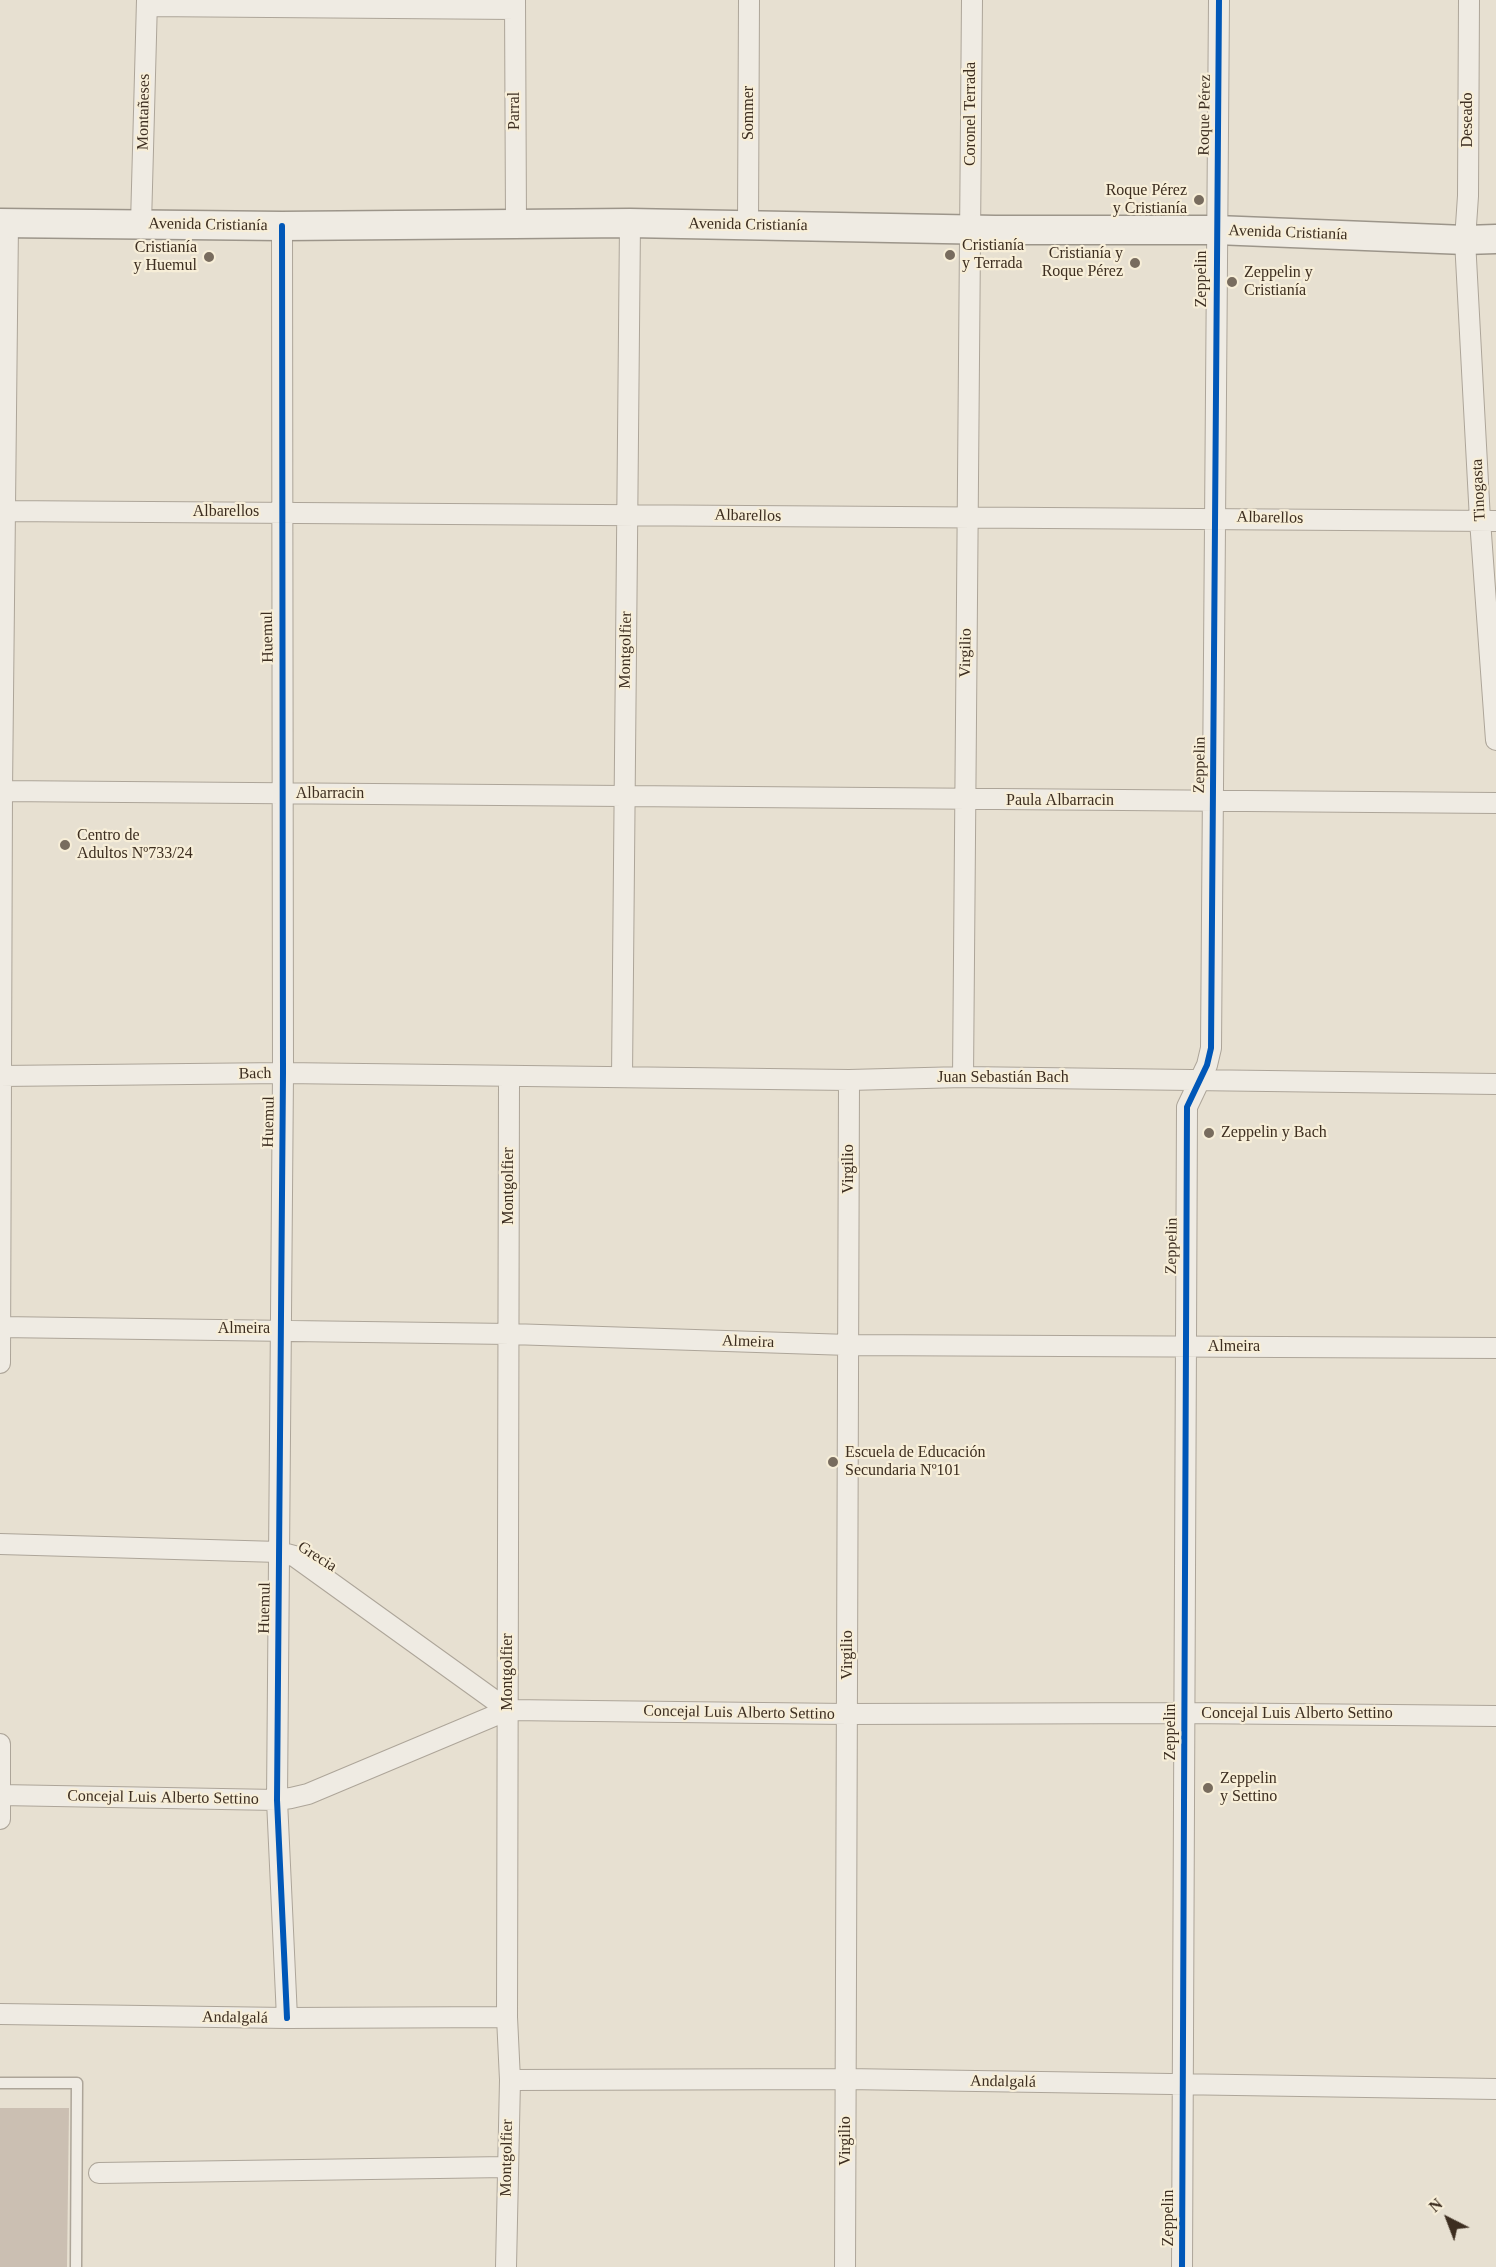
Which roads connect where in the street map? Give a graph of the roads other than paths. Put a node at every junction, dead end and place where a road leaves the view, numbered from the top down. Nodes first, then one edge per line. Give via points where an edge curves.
1 (749, 0) edge
2 (972, 0) edge
3 (1219, 0) edge
4 (1469, 0) edge
5 (147, 3) edge
6 (515, 4) edge
7 (4, 223) edge
8 (516, 223) junction
9 (630, 223) junction
10 (141, 224) junction
11 (748, 225) junction
12 (282, 226) junction
13 (970, 229) junction
14 (1216, 230) junction
15 (1496, 239) edge
16 (1465, 240) junction
17 (2, 511) edge
18 (280, 513) junction
19 (628, 515) junction
20 (967, 518) junction
21 (1217, 518) junction
22 (1488, 520) edge
23 (1496, 740) edge
24 (1, 791) edge
25 (284, 794) junction
26 (625, 796) junction
27 (964, 800) junction
28 (1214, 801) junction
29 (1496, 803) edge
30 (283, 1073) junction
31 (0, 1076) edge
32 (622, 1076) junction
33 (509, 1077) junction
34 (963, 1077) junction
35 (1200, 1079) junction
36 (849, 1080) junction
37 (1496, 1084) edge
38 (0, 1327) edge
39 (280, 1329) junction
40 (510, 1334) junction
41 (849, 1345) junction
42 (1185, 1347) junction
43 (1496, 1348) edge
44 (0, 1363) edge
45 (0, 1544) edge
46 (279, 1551) junction
47 (508, 1710) junction
48 (1185, 1713) junction
49 (847, 1714) junction
50 (1496, 1716) edge
51 (0, 1744) edge
52 (0, 1795) edge
53 (277, 1800) junction
54 (0, 1819) edge
55 (0, 2014) edge
56 (507, 2017) junction
57 (287, 2018) junction
58 (846, 2079) junction
59 (510, 2080) junction
60 (0, 2083) edge
61 (1183, 2085) junction
62 (1496, 2089) edge
63 (506, 2167) junction
64 (99, 2173) dead end
65 (76, 2267) edge
66 (506, 2267) edge
67 (845, 2267) edge
68 (1182, 2267) edge

1 - 11 street, Sommer
2 - 13 street, Coronel Terrada
3 - 14 street, Roque Pérez
4 - 16 street, Deseado
5 - 6 street
5 - 10 street, Montañeses
6 - 8 street, Parral
7 - 10 main road, Avenida Cristianía
7 - 17 street
8 - 9 main road, Avenida Cristianía
8 - 12 main road, Avenida Cristianía
9 - 11 main road, Avenida Cristianía
9 - 19 street, Montgolfier
10 - 12 main road, Avenida Cristianía
11 - 13 main road, Avenida Cristianía
12 - 18 street, Huemul
13 - 14 main road, Avenida Cristianía
13 - 20 street, Virgilio
14 - 16 main road, Avenida Cristianía
14 - 21 street, Zeppelin
15 - 16 main road, Avenida Cristianía
16 - 22 street, Tinogasta
17 - 18 street, Albarellos
17 - 24 street
18 - 19 street, Albarellos
18 - 25 street, Huemul
19 - 20 street, Albarellos
19 - 26 street, Montgolfier
20 - 21 street, Albarellos
20 - 27 street, Virgilio
21 - 22 street, Albarellos
21 - 28 street, Zeppelin
22 - 23 street, Tinogasta
24 - 25 street, Albarracin
24 - 31 street
25 - 26 street, Albarracin
25 - 30 street, Huemul
26 - 27 street, Paula Albarracin
26 - 32 street, Montgolfier
27 - 28 street, Paula Albarracin
27 - 34 street, Virgilio
28 - 29 street, Paula Albarracin
28 - 35 street, Zeppelin via 1211,1048
30 - 31 street, Bach
30 - 33 street, Bach
30 - 39 street, Huemul
31 - 38 street
32 - 33 street, Juan Sebastián Bach
32 - 36 street, Juan Sebastián Bach
33 - 40 street, Montgolfier
34 - 35 street, Juan Sebastián Bach
34 - 36 street, Juan Sebastián Bach
35 - 37 street, Juan Sebastián Bach
35 - 42 street, Zeppelin via 1187,1107
36 - 41 street, Virgilio
38 - 39 street, Almeira
38 - 44 street
39 - 40 street, Almeira
39 - 46 street, Huemul
40 - 41 street, Almeira
40 - 47 street, Montgolfier
41 - 42 street, Almeira
41 - 49 street, Virgilio
42 - 43 street, Almeira
42 - 48 street, Zeppelin
45 - 46 street, Grecia
46 - 47 street, Grecia via 305,1562
46 - 53 street, Huemul
47 - 49 street, Concejal Luis Alberto Settino
47 - 53 street, Concejal Luis Alberto Settino via 308,1794
47 - 56 street, Montgolfier
48 - 49 street, Concejal Luis Alberto Settino
48 - 50 street, Concejal Luis Alberto Settino
48 - 61 street, Zeppelin
49 - 58 street, Virgilio
51 - 52 street
52 - 53 street, Concejal Luis Alberto Settino
52 - 54 street
53 - 57 street, Huemul
55 - 57 street, Andalgalá
56 - 57 street, Andalgalá
56 - 59 street, Montgolfier
58 - 59 street, Andalgalá
58 - 61 street, Andalgalá
58 - 67 street, Virgilio
59 - 63 street, Montgolfier
60 - 65 lane via 77,2083
61 - 62 street, Andalgalá
61 - 68 street, Zeppelin
63 - 64 street
63 - 66 street, Montgolfier

